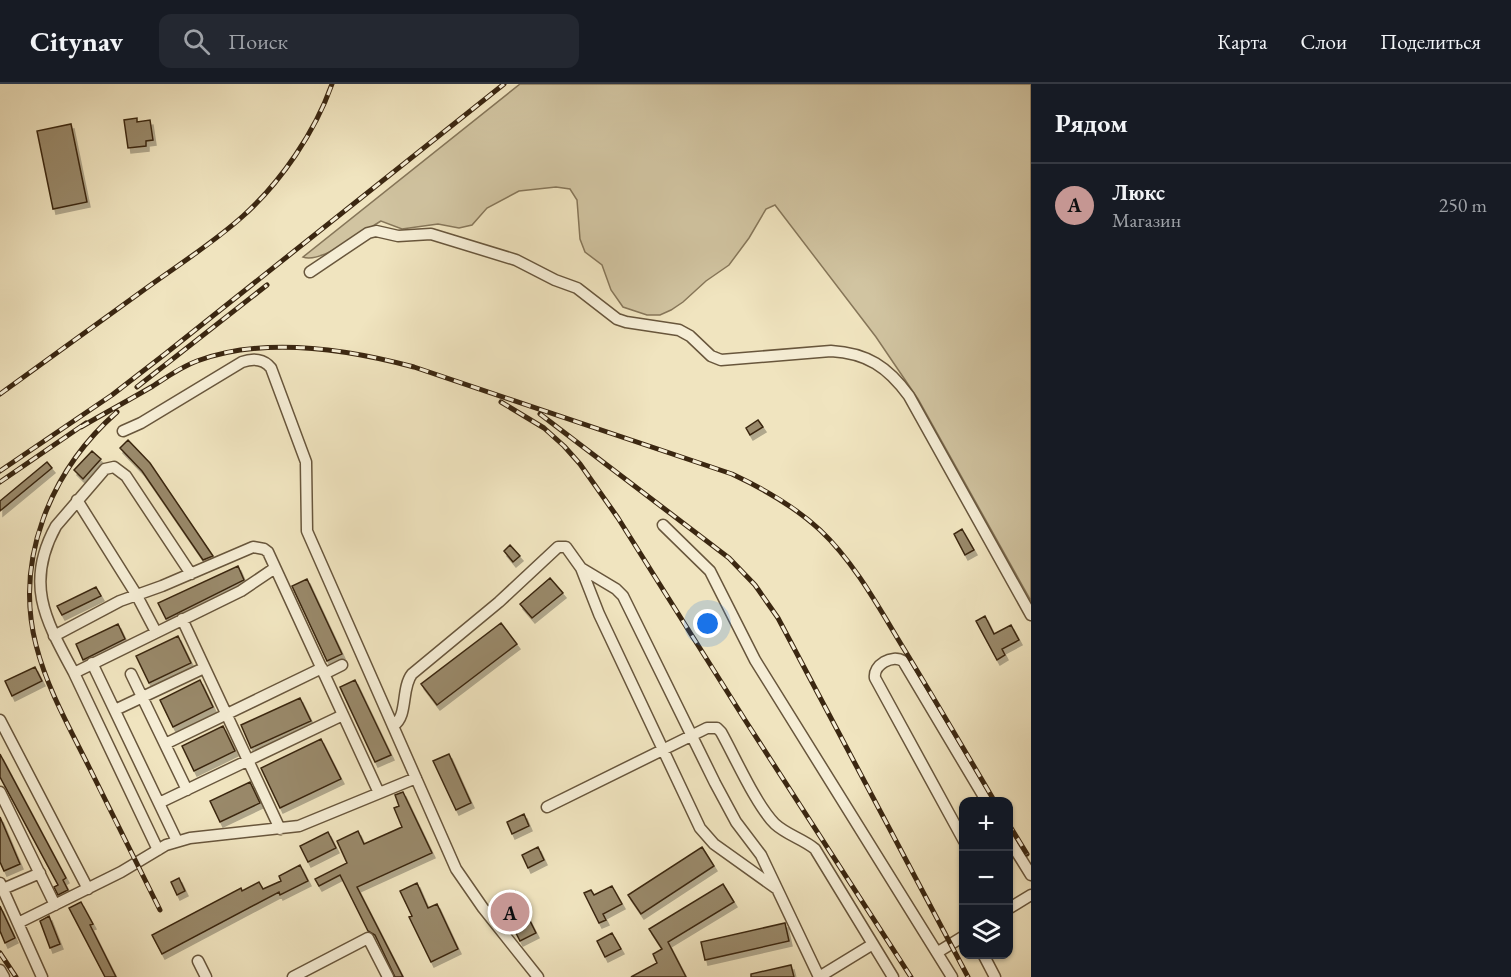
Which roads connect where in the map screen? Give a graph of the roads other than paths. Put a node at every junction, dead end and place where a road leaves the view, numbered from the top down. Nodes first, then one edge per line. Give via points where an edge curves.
1 (310, 272) dead end
2 (123, 430) dead end
3 (77, 500) junction
4 (663, 525) dead end
5 (275, 568) junction
6 (581, 568) junction
7 (191, 574) junction
8 (136, 594) junction
9 (1031, 615) edge
10 (182, 619) junction
11 (156, 632) junction
12 (54, 636) junction
13 (93, 663) junction
14 (342, 665) dead end
15 (204, 668) junction
16 (323, 671) junction
17 (74, 673) junction
18 (131, 674) dead end
19 (142, 697) junction
20 (115, 710) junction
21 (226, 714) junction
22 (344, 716) junction
23 (0, 720) edge
24 (394, 725) junction
25 (691, 735) junction
26 (165, 744) junction
27 (662, 750) junction
28 (248, 760) junction
29 (416, 778) junction
30 (187, 790) junction
31 (0, 792) edge
32 (379, 793) junction
33 (985, 797) edge
34 (159, 803) junction
35 (547, 807) dead end
36 (280, 829) junction
37 (959, 834) edge
38 (177, 841) junction
39 (1013, 846) edge
40 (158, 850) junction
41 (40, 873) junction
42 (1031, 875) edge
43 (2, 886) edge
44 (88, 889) junction
45 (777, 889) junction
46 (1031, 895) edge
47 (55, 905) junction
48 (1013, 906) edge
49 (18, 923) junction
50 (959, 939) edge
51 (873, 944) junction
52 (938, 952) junction
53 (986, 959) edge
54 (198, 961) dead end
55 (0, 970) edge
56 (205, 976) edge
57 (4, 977) edge
58 (42, 977) edge
59 (293, 977) edge
60 (388, 977) edge
61 (538, 977) edge
62 (819, 977) edge
63 (893, 977) edge
64 (952, 977) edge
65 (995, 977) edge

1 - 9 street via 368,233 431,234 526,264 577,288 617,319 679,330 721,360 831,351 872,361 896,378 909,396
2 - 24 street via 242,362 253,359 268,364 306,462 307,531
3 - 7 street via 105,469 120,470
3 - 8 street
3 - 12 street via 56,526 43,560 41,598
4 - 52 street via 717,582 754,660
5 - 7 street via 264,549 254,547
5 - 10 street via 241,591
5 - 16 street
6 - 24 street via 566,547 558,548 412,674 399,721
6 - 25 street via 623,596
6 - 27 street
7 - 8 street
8 - 11 street
8 - 12 street
10 - 11 street
10 - 15 street
11 - 13 street
12 - 17 street
13 - 17 street
13 - 20 street
14 - 16 street
15 - 19 street
15 - 21 street
16 - 21 street
16 - 22 street
17 - 40 street
18 - 19 street
19 - 20 street
19 - 26 street
20 - 34 street
21 - 26 street
21 - 28 street
22 - 28 street
22 - 32 street
23 - 44 street
24 - 29 street
25 - 27 street
25 - 45 street via 736,822 761,855
25 - 51 street via 712,727 721,732 765,811 786,833 814,849
26 - 30 street
27 - 35 street
27 - 45 street via 707,837
28 - 30 street
28 - 36 street
29 - 32 street
29 - 61 street via 456,869
30 - 34 street
31 - 41 street
32 - 36 street via 299,826
33 - 37 street via 903,661 892,659 878,667 875,678
34 - 38 street
36 - 38 street
38 - 40 street
39 - 42 street
40 - 44 street
41 - 43 street
41 - 47 street
43 - 49 street
44 - 47 street
45 - 62 street
46 - 48 street
47 - 49 street
49 - 58 street
50 - 52 street
51 - 62 street
51 - 63 street
52 - 64 street
53 - 65 street
54 - 56 street
55 - 57 street
59 - 60 street via 368,938

